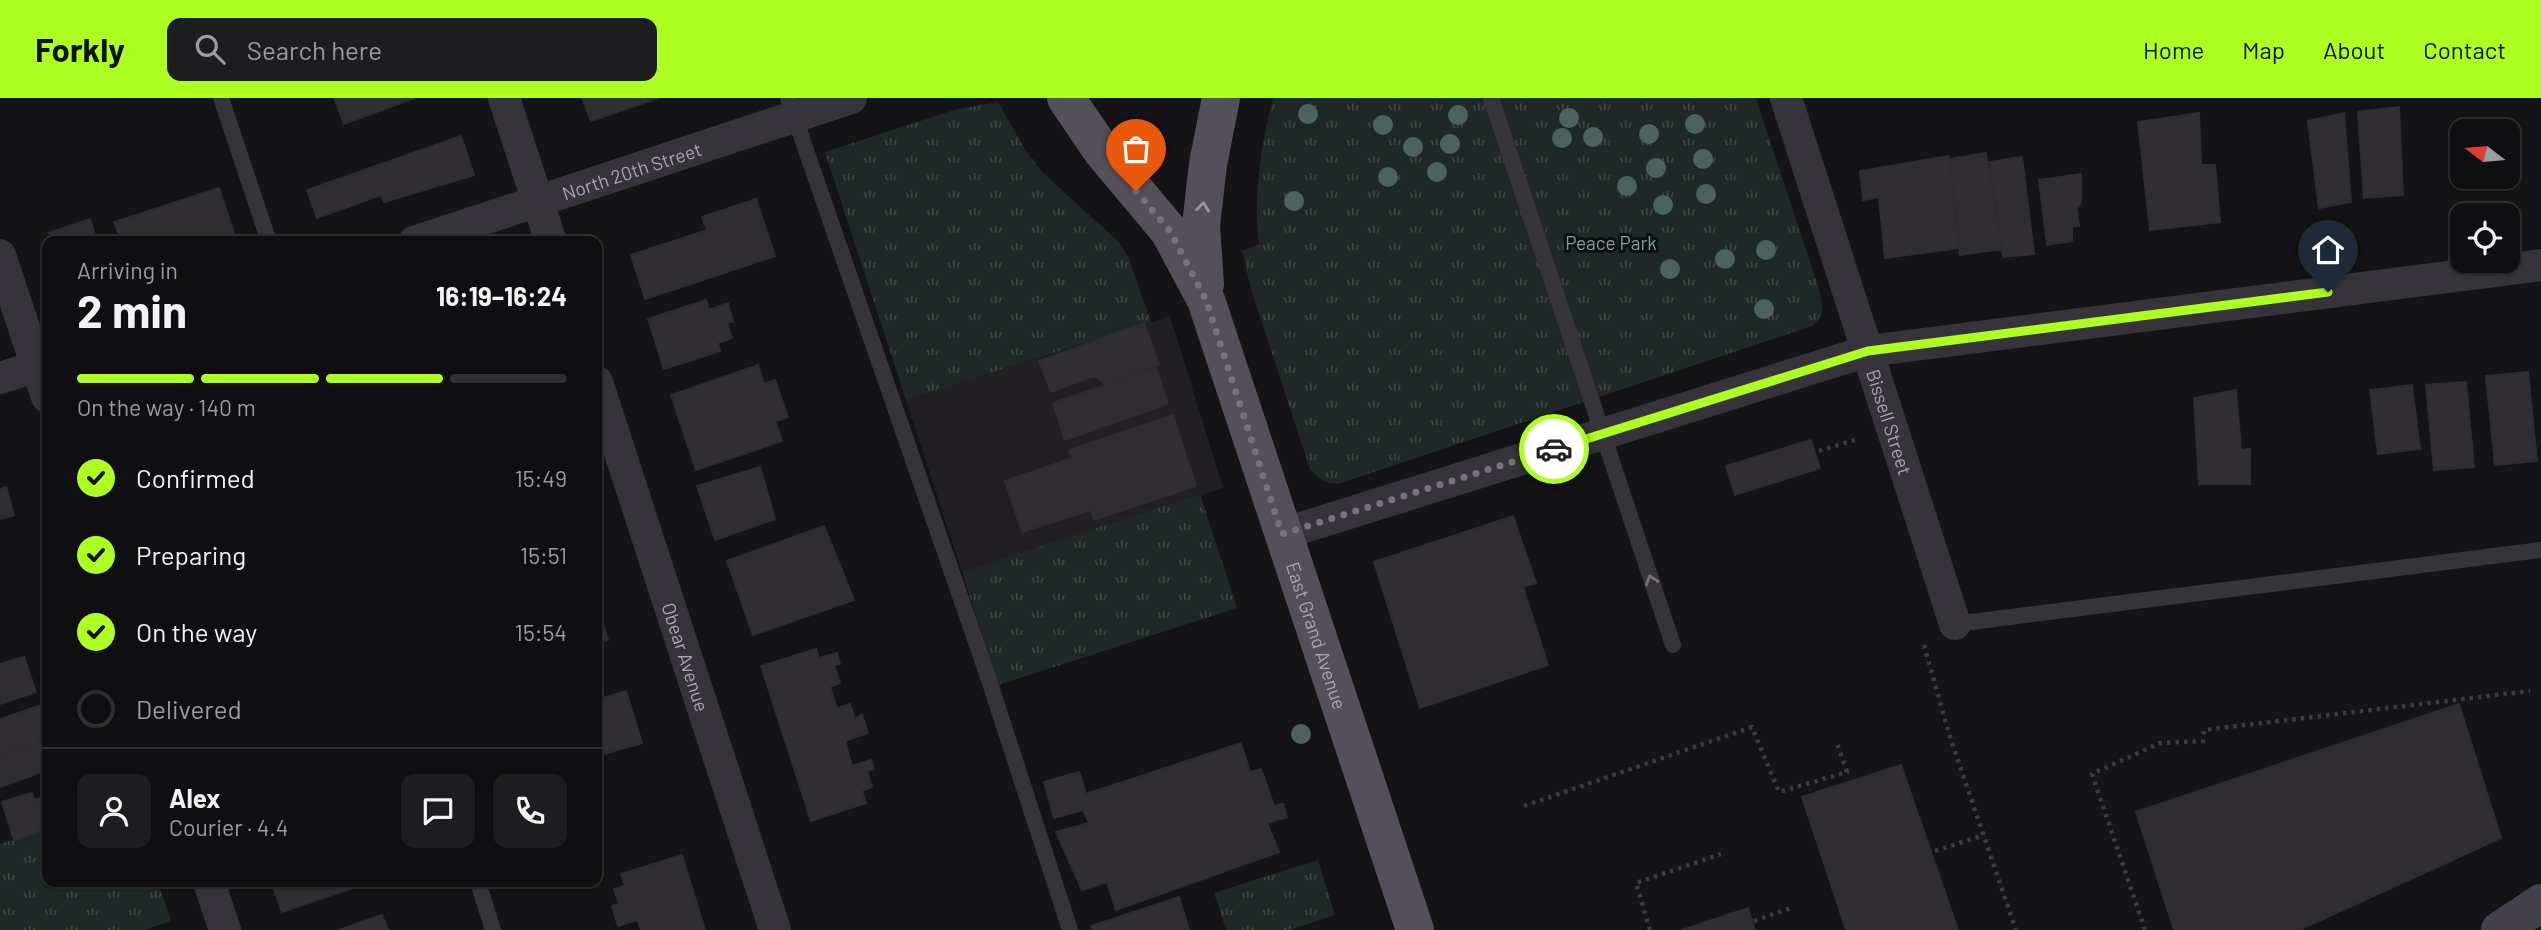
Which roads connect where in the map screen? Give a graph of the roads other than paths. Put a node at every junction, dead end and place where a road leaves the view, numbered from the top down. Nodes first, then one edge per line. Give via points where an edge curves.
1 (221, 98) edge
2 (504, 98) edge
3 (850, 98) edge
4 (1066, 98) edge
5 (1222, 98) edge
6 (1491, 98) edge
7 (1786, 98) edge
8 (792, 108) edge
9 (538, 200) junction
10 (266, 236) edge
11 (432, 236) edge
12 (549, 236) edge
13 (0, 256) edge
14 (2541, 265) edge
15 (1206, 300) junction
16 (1868, 351) junction
17 (42, 365) edge
18 (0, 379) edge
19 (602, 397) edge
20 (1604, 433) junction
21 (1282, 534) junction
22 (2541, 551) edge
23 (1955, 624) joint
24 (1673, 645) dead end
25 (211, 887) edge
26 (480, 887) edge
27 (2541, 903) edge
28 (225, 930) edge
29 (493, 930) edge
30 (775, 930) edge
31 (1070, 930) edge
32 (1415, 930) edge
33 (2500, 930) edge

1 - 10 lane
2 - 9 street
3 - 8 street, North 20th Street
4 - 15 main road, East Grand Avenue via 1102,151 1170,231
15 -> 5 main road, East Grand Avenue via 1201,226
6 - 20 lane
7 - 16 street, Bissell Street
8 - 9 street, North 20th Street
8 - 31 lane via 984,664
9 - 11 street, North 20th Street
9 - 12 street
13 - 17 street
14 - 16 street
15 - 21 main road, East Grand Avenue
16 - 20 street
16 - 23 street, Bissell Street
17 - 18 street
19 - 30 street, Obear Avenue
20 - 21 street
24 -> 20 lane
21 - 32 main road, East Grand Avenue
22 - 23 lane
25 - 28 street
26 - 29 lane
27 - 33 main road

